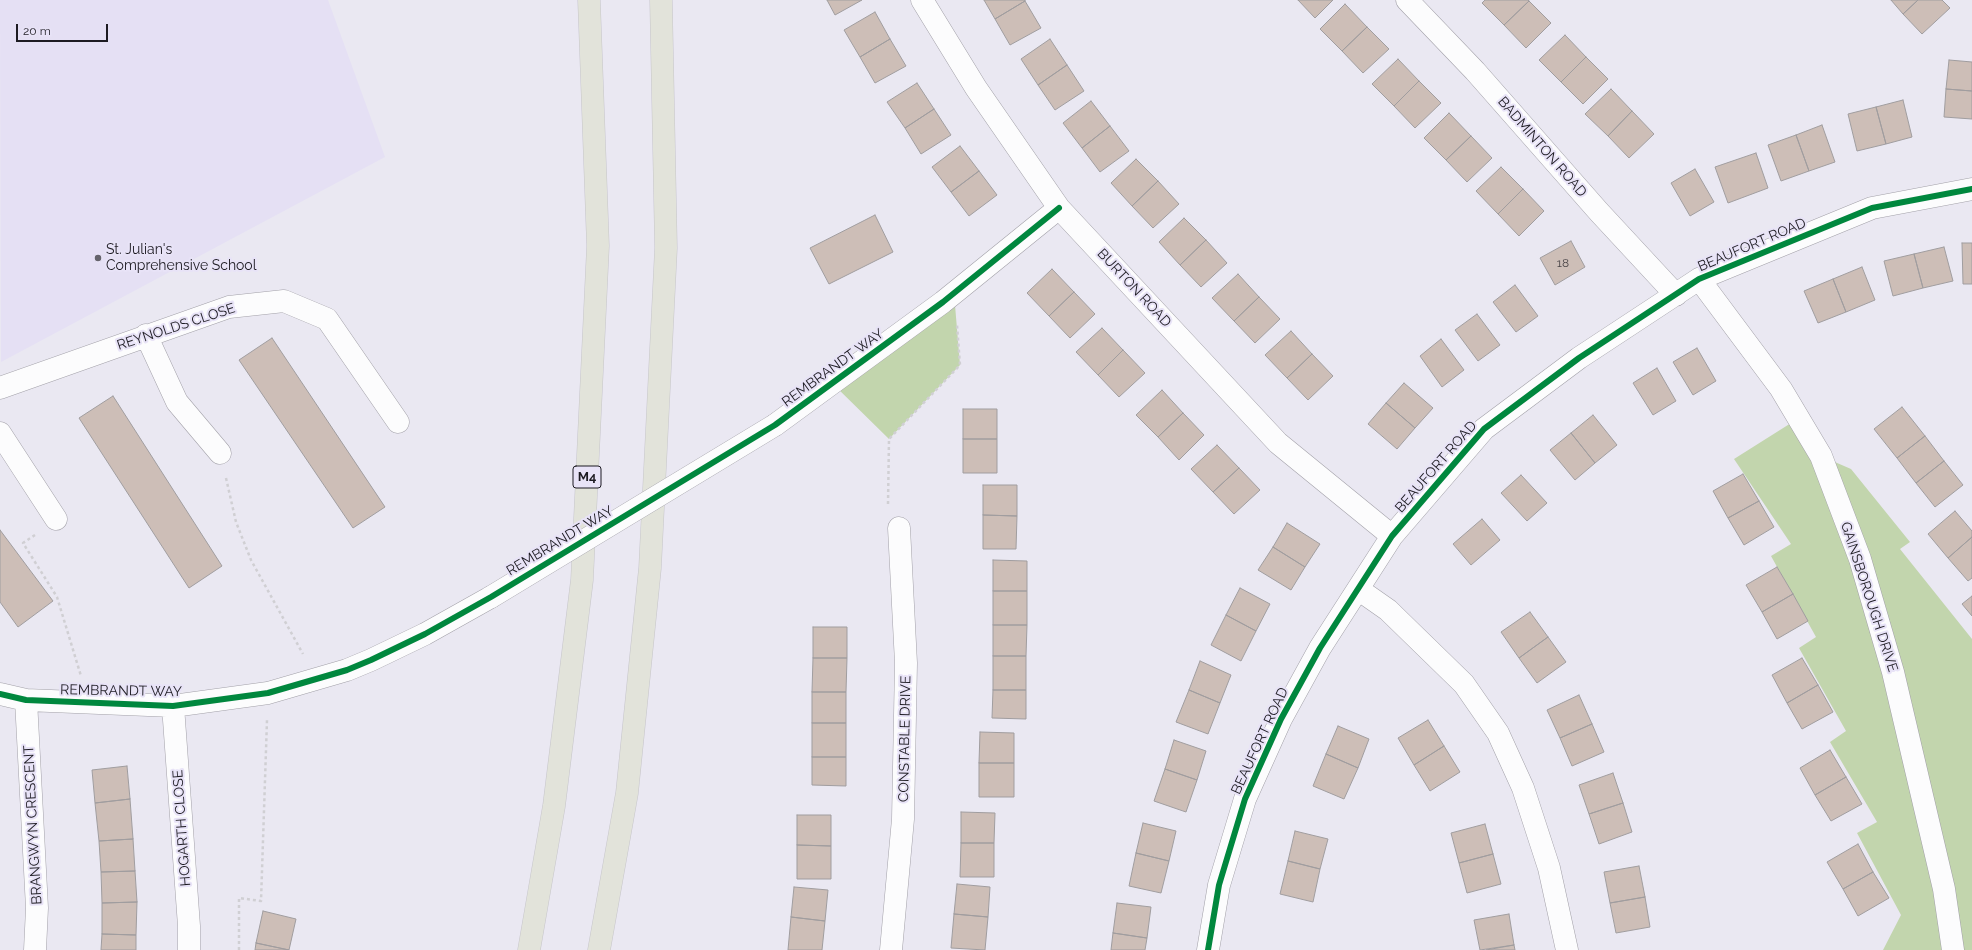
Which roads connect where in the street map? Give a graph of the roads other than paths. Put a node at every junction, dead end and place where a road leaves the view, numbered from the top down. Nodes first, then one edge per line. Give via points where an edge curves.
1 (589, 0) edge
2 (661, 0) edge
3 (922, 0) edge
4 (1407, 0) edge
5 (1972, 189) edge
6 (1059, 208) junction
7 (1699, 279) junction
8 (1676, 295) junction
9 (146, 335) junction
10 (0, 388) edge
11 (398, 422) dead end
12 (0, 433) edge
13 (220, 454) road end
14 (56, 519) road end
15 (900, 528) road end
16 (1392, 536) junction
17 (1358, 589) junction
18 (0, 694) edge
19 (26, 700) junction
20 (173, 706) junction
21 (35, 950) edge
22 (188, 950) edge
23 (529, 950) edge
24 (599, 950) edge
25 (891, 950) edge
26 (1208, 950) edge
27 (1567, 950) edge
28 (1953, 950) edge

1 - 23 highway, M4 via 598,246 582,580 554,806
2 - 24 highway via 666,248 650,568 627,793
3 - 6 street, BURTON ROAD via 976,88
4 - 8 street, BADMINTON ROAD via 1476,71
5 - 7 street, BEAUFORT ROAD via 1872,208
6 - 16 street, BURTON ROAD via 1278,443
6 - 20 street, REMBRANDT WAY, bridge via 954,293 775,425 491,597 371,660 316,679 268,693
7 - 8 street, BEAUFORT ROAD
7 - 28 street, GAINSBOROUGH DRIVE via 1781,389 1821,456 1860,559 1893,672 1944,889
8 - 16 street, BEAUFORT ROAD via 1579,358 1484,429
9 - 10 street, REYNOLDS CLOSE
9 - 11 street, REYNOLDS CLOSE via 229,307 284,301 327,319
9 - 13 street via 177,402
12 - 14 street
15 - 25 street, CONSTABLE DRIVE via 906,671 903,819
16 - 17 street, BEAUFORT ROAD
17 - 26 street, BEAUFORT ROAD via 1320,648 1281,719 1245,799 1219,886
17 - 27 street via 1388,610 1464,684 1498,733 1523,788 1549,868
18 - 19 street, REMBRANDT WAY
19 - 20 street, REMBRANDT WAY
19 - 21 street, BRANGWYN CRESCENT via 37,908
20 - 22 street, HOGARTH CLOSE via 189,926

